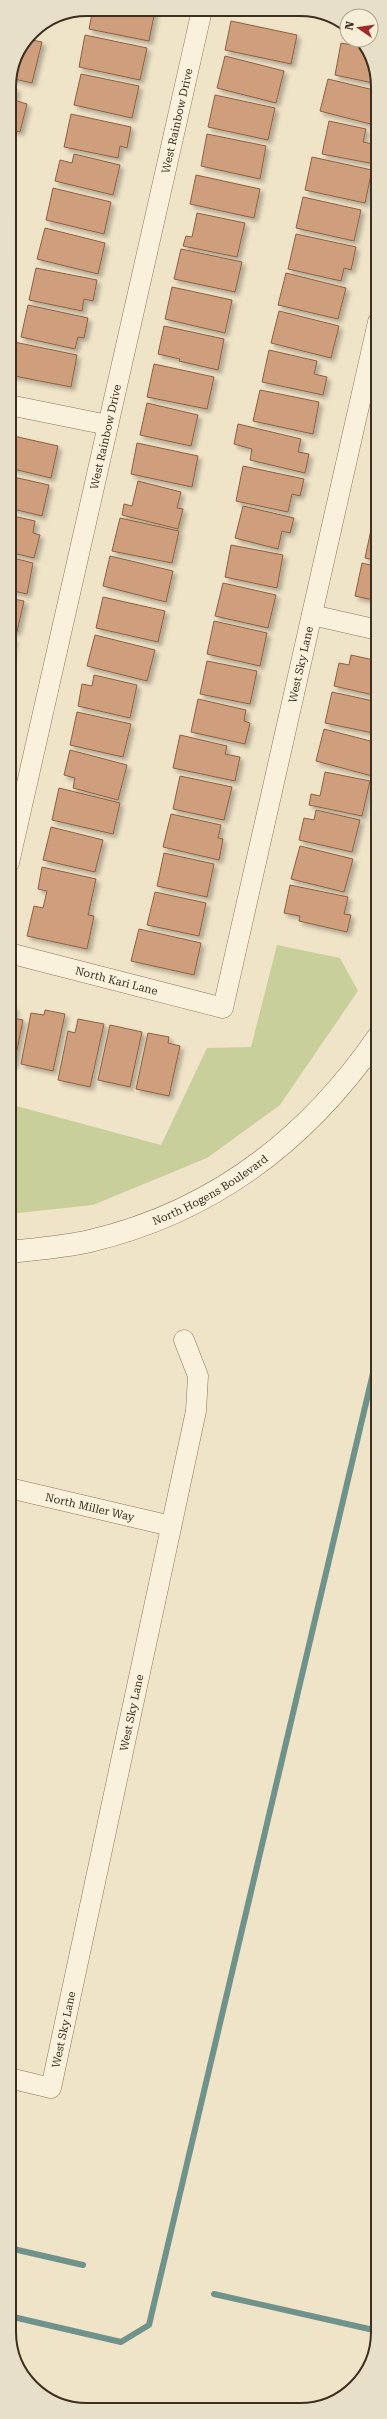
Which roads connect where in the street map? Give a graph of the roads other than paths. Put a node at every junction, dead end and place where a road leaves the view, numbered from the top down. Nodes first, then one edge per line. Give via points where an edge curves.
1 (201, 16) edge
2 (371, 353) edge
3 (16, 406) edge
4 (108, 425) junction
5 (312, 615) junction
6 (371, 628) edge
7 (16, 832) edge
8 (16, 955) edge
9 (224, 1008) joint
10 (371, 1056) edge
11 (16, 1251) edge
12 (184, 1340) dead end
13 (16, 1490) edge
14 (171, 1526) junction
15 (16, 2080) edge

1 - 4 street, West Rainbow Drive
2 - 5 street, West Sky Lane
3 - 4 street
4 - 7 street, West Rainbow Drive
5 - 6 street
5 - 9 street, West Sky Lane
8 - 9 street, North Kari Lane
10 - 11 street, North Hogens Boulevard via 288,1140 228,1186 182,1211 131,1230 89,1241
12 - 14 street, West Sky Lane via 198,1376 196,1411
13 - 14 street, North Miller Way
14 - 15 street, West Sky Lane via 51,2088

